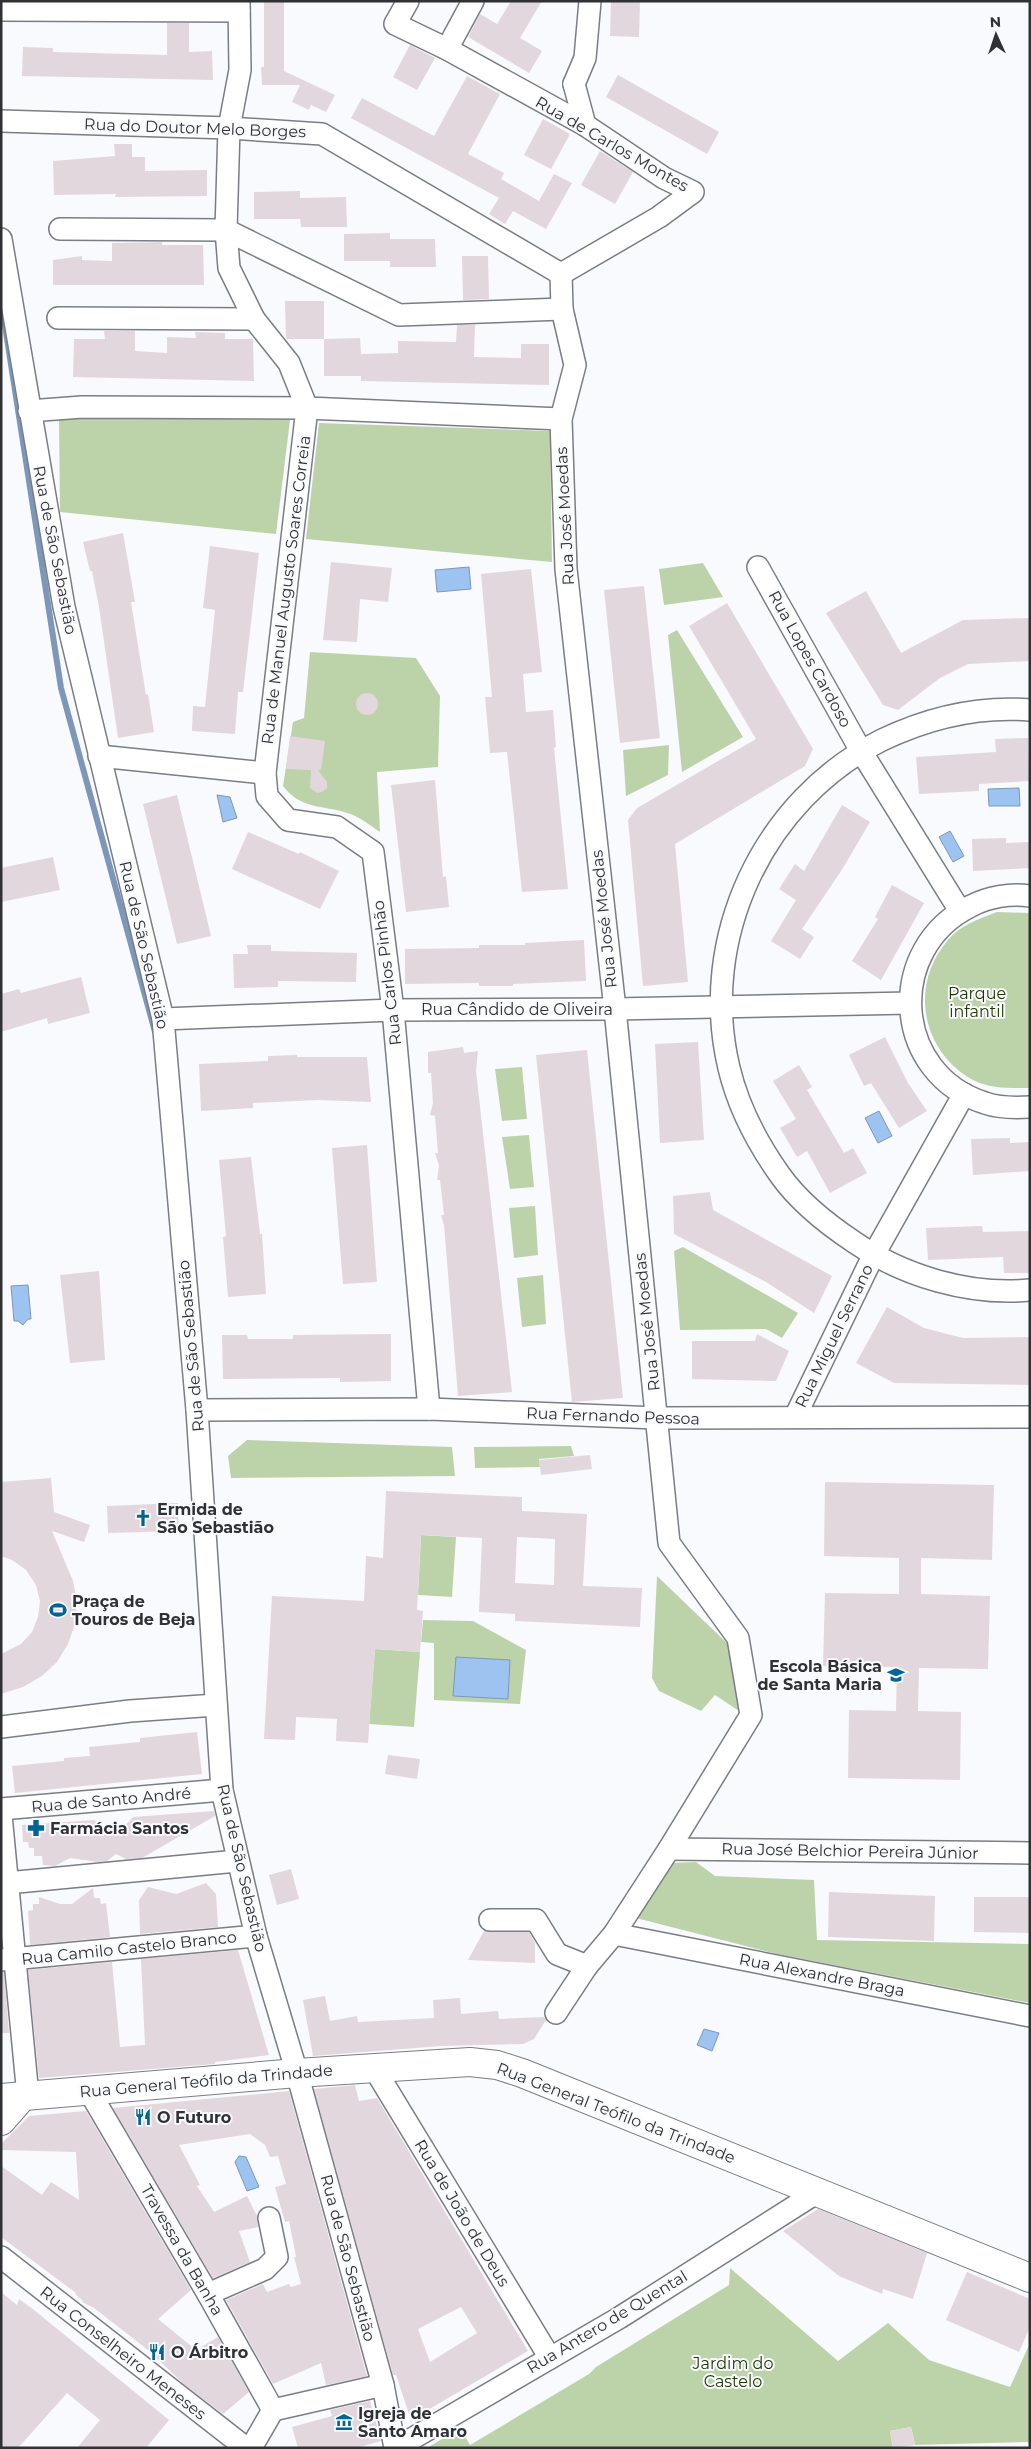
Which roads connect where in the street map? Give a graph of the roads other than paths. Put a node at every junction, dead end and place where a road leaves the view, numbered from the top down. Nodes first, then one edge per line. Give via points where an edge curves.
1 (408, 1) edge
2 (473, 1) edge
3 (590, 1) edge
4 (121, 6) edge
5 (239, 6) edge
6 (2, 10) edge
7 (446, 49) junction
8 (574, 84) junction
9 (538, 101) junction
10 (1, 122) edge
11 (585, 125) junction
12 (229, 128) junction
13 (60, 229) dead end
14 (226, 230) junction
15 (1, 239) edge
16 (561, 274) junction
17 (562, 309) junction
18 (58, 318) dead end
19 (254, 319) junction
20 (307, 408) junction
21 (29, 411) junction
22 (561, 418) junction
23 (758, 566) dead end
24 (1030, 710) edge
25 (862, 751) junction
26 (99, 756) junction
27 (265, 773) junction
28 (1030, 896) edge
29 (960, 911) junction
30 (910, 1003) junction
31 (721, 1006) junction
32 (614, 1009) junction
33 (393, 1010) junction
34 (163, 1019) junction
35 (964, 1094) junction
36 (1030, 1107) edge
37 (873, 1256) junction
38 (1030, 1290) edge
39 (429, 1409) junction
40 (197, 1410) junction
41 (795, 1417) junction
42 (1030, 1417) edge
43 (657, 1418) junction
44 (216, 1705) junction
45 (1, 1727) edge
46 (222, 1790) junction
47 (1, 1809) edge
48 (1, 1815) edge
49 (669, 1849) junction
50 (1030, 1853) edge
51 (237, 1861) junction
52 (7, 1883) junction
53 (490, 1920) dead end
54 (614, 1934) junction
55 (256, 1936) junction
56 (9, 1960) edge
57 (587, 1966) junction
58 (556, 2012) dead end
59 (1030, 2016) edge
60 (374, 2068) junction
61 (297, 2073) junction
62 (89, 2091) junction
63 (17, 2097) edge
64 (1, 2121) edge
65 (816, 2193) junction
66 (269, 2218) dead end
67 (1, 2257) edge
68 (1030, 2278) edge
69 (208, 2294) junction
70 (550, 2358) junction
71 (383, 2385) junction
72 (273, 2410) junction
73 (246, 2448) edge
74 (251, 2448) edge
75 (395, 2448) edge

1 - 7 street, Rua de Carlos Montes via 395,24
2 - 7 street
3 - 8 street via 585,58
4 - 5 street
4 - 6 street
5 - 12 street via 240,70
7 - 9 street, Rua de Carlos Montes
8 - 9 street
8 - 11 street
9 - 11 street, Rua de Carlos Montes
10 - 12 street, Rua do Doutor Melo Borges
11 - 16 street, Rua de Carlos Montes via 664,178 694,192 659,217
12 - 14 street
12 - 16 street, Rua do Doutor Melo Borges via 322,134
13 - 14 street
14 - 17 street via 399,314
14 - 19 street via 229,268
15 - 21 street, Rua de São Sebastião
16 - 17 street, Rua José Moedas
17 - 22 street, Rua José Moedas via 575,365
18 - 19 street
19 - 20 street via 289,363
20 - 21 street via 82,407
20 - 22 street
20 - 27 street, Rua de Manuel Augusto Soares Correia
21 - 26 street, Rua de São Sebastião via 64,607
22 - 32 street, Rua José Moedas via 566,569
23 - 25 street, Rua Lopes Cardoso
24 - 25 street via 1008,708 957,714 908,728
25 - 29 street, Rua Lopes Cardoso
25 - 31 street via 814,787 785,818 756,861 736,908 724,957
26 - 27 street
26 - 34 street, Rua de São Sebastião
27 - 33 street, Rua Carlos Pinhão via 267,796 288,820 337,827 373,852
28 - 29 street via 1002,896 980,901
29 - 30 street via 928,942 915,970
30 - 31 street, Rua Cândido de Oliveira
30 - 35 street via 913,1028 924,1054 946,1082
31 - 32 street, Rua Cândido de Oliveira
31 - 37 street via 729,1069 749,1126 781,1177 823,1221
32 - 33 street, Rua Cândido de Oliveira
32 - 43 street, Rua José Moedas
33 - 34 street, Rua Cândido de Oliveira
33 - 39 street, Rua Carlos Pinhão
34 - 40 street, Rua de São Sebastião
35 - 36 street via 985,1104 1007,1108
35 - 37 street, Rua Miguel Serrano
37 - 38 street via 919,1276 969,1288
37 - 41 street, Rua Miguel Serrano
39 - 40 street, Rua Fernando Pessoa
39 - 43 street, Rua Fernando Pessoa
40 - 44 street, Rua de São Sebastião
41 - 42 street, Rua Fernando Pessoa
41 - 43 street, Rua Fernando Pessoa
43 - 49 street, Rua José Moedas via 669,1543 738,1638 751,1715
44 - 45 street via 130,1711
44 - 46 street, Rua de São Sebastião
46 - 47 street, Rua de Santo André
46 - 51 street, Rua de São Sebastião
48 - 52 street
49 - 50 street, Rua José Belchior Pereira Júnior
49 - 54 street, Rua José Moedas
51 - 52 street
51 - 55 street, Rua de São Sebastião
52 - 56 street
53 - 57 street via 536,1920 557,1954
54 - 57 street, Rua José Moedas
54 - 59 street, Rua Alexandre Braga
55 - 56 street, Rua Camilo Castelo Branco
55 - 61 street, Rua de São Sebastião
56 - 63 street
57 - 58 street, Rua José Moedas
60 - 61 main road, Rua General Teófilo da Trindade
60 - 65 main road, Rua General Teófilo da Trindade via 470,2062 497,2065
60 - 70 street, Rua de João de Deus
61 - 62 main road, Rua General Teófilo da Trindade
61 - 71 street, Rua de São Sebastião
62 - 63 main road, Rua General Teófilo da Trindade
62 - 69 street, Travessa da Banha
63 - 64 main road
65 - 68 main road, Rua General Teófilo da Trindade
65 - 70 street, Rua Antero de Quental
66 - 69 street via 277,2257 265,2269
67 - 73 street, Rua Conselheiro Meneses
69 - 72 street, Travessa da Banha
70 - 75 street, Rua Antero de Quental
71 - 72 street
71 - 75 street, Rua de São Sebastião
72 - 74 street

